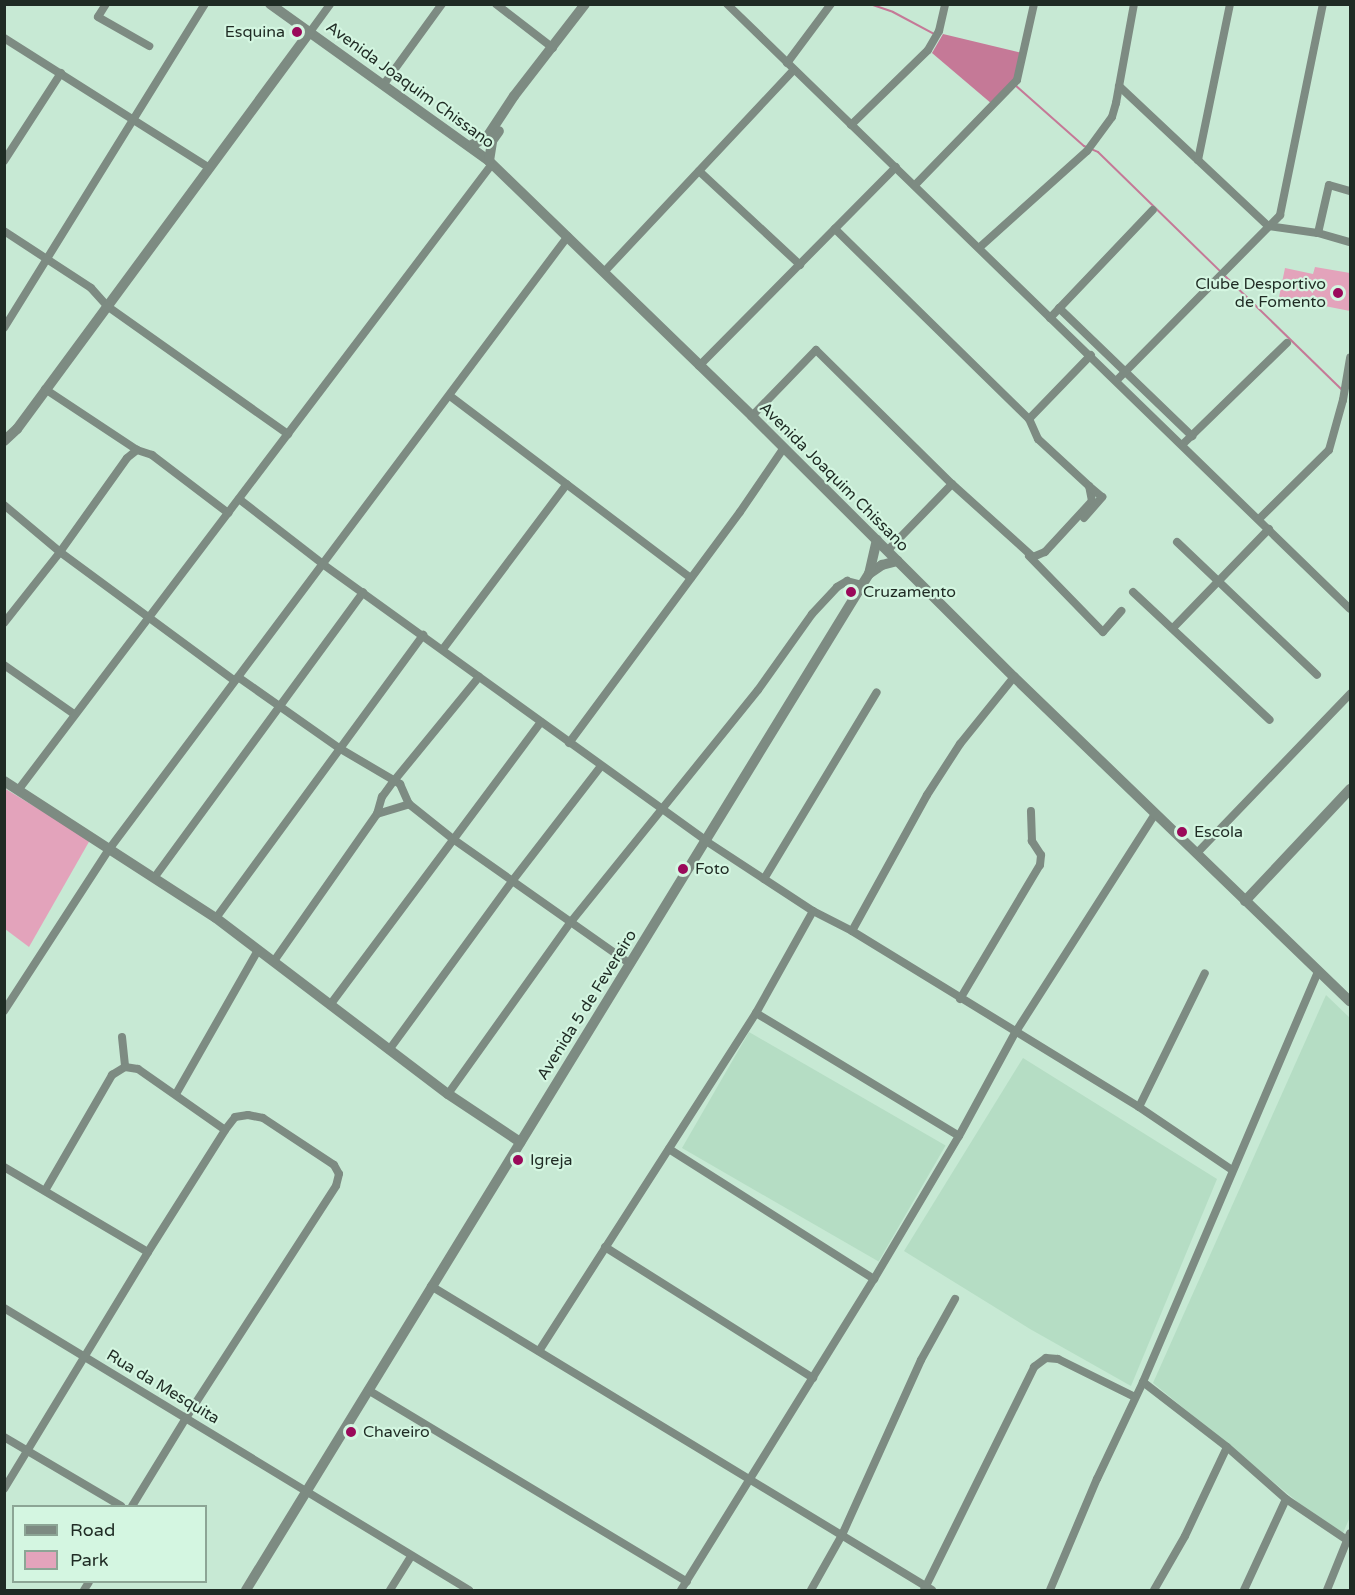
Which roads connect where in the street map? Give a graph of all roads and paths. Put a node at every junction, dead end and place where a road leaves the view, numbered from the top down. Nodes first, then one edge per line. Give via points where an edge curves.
1 (106, 4) edge
2 (206, 4) edge
3 (270, 4) edge
4 (330, 4) edge
5 (442, 4) edge
6 (496, 4) edge
7 (585, 4) edge
8 (727, 4) edge
9 (831, 4) edge
10 (945, 4) edge
11 (1034, 4) edge
12 (1134, 4) edge
13 (1230, 4) edge
14 (1323, 4) edge
15 (310, 32) junction
16 (4, 38) edge
17 (149, 46) dead end
18 (553, 48) junction
19 (787, 63) junction
20 (794, 70) junction
21 (61, 73) junction
22 (384, 84) junction
23 (524, 86) junction
24 (1119, 86) junction
25 (133, 119) junction
26 (851, 125) junction
27 (470, 146) junction
28 (1198, 160) junction
29 (4, 161) edge
30 (491, 162) junction
31 (208, 167) junction
32 (896, 167) junction
33 (699, 171) junction
34 (915, 185) junction
35 (1350, 191) edge
36 (1152, 210) dead end
37 (1268, 226) junction
38 (835, 229) junction
39 (4, 231) edge
40 (1318, 233) junction
41 (568, 236) junction
42 (1350, 242) edge
43 (980, 247) junction
44 (47, 260) junction
45 (800, 265) junction
46 (604, 272) junction
47 (107, 306) junction
48 (1059, 308) junction
49 (1050, 318) junction
50 (4, 328) edge
51 (1287, 343) dead end
52 (1091, 356) junction
53 (1350, 358) edge
54 (699, 366) junction
55 (1126, 371) junction
56 (1117, 380) junction
57 (45, 389) junction
58 (450, 396) junction
59 (752, 416) junction
60 (1029, 419) junction
61 (288, 434) junction
62 (1192, 436) junction
63 (4, 441) edge
64 (1183, 444) junction
65 (783, 449) junction
66 (137, 450) junction
67 (567, 484) junction
68 (952, 484) junction
69 (1089, 486) junction
70 (239, 499) junction
71 (4, 505) edge
72 (228, 513) junction
73 (1259, 519) junction
74 (1269, 529) junction
75 (877, 540) junction
76 (1178, 542) dead end
77 (888, 550) junction
78 (1025, 551) junction
79 (60, 552) junction
80 (897, 561) junction
81 (324, 565) junction
82 (1038, 566) junction
83 (869, 574) junction
84 (692, 578) junction
85 (1220, 581) junction
86 (860, 588) junction
87 (363, 592) junction
88 (1133, 592) dead end
89 (1350, 609) edge
90 (1121, 611) dead end
91 (148, 616) junction
92 (4, 623) edge
93 (1173, 628) junction
94 (423, 635) junction
95 (443, 649) junction
96 (4, 665) edge
97 (1317, 675) dead end
98 (1014, 676) junction
99 (479, 677) junction
100 (237, 679) junction
101 (877, 692) dead end
102 (1350, 694) edge
103 (278, 707) junction
104 (74, 714) junction
105 (1270, 720) dead end
106 (541, 722) junction
107 (569, 743) junction
108 (339, 748) junction
109 (602, 766) junction
110 (4, 781) edge
111 (393, 782) junction
112 (19, 789) junction
113 (1350, 789) edge
114 (409, 804) junction
115 (661, 807) junction
116 (1030, 811) dead end
117 (377, 814) junction
118 (1155, 814) junction
119 (453, 839) junction
120 (706, 841) junction
121 (110, 848) junction
122 (1197, 853) junction
123 (154, 878) junction
124 (764, 879) junction
125 (513, 880) junction
126 (1245, 901) junction
127 (813, 911) junction
128 (216, 918) junction
129 (570, 923) junction
130 (852, 931) junction
131 (258, 950) junction
132 (274, 961) junction
133 (630, 964) junction
134 (1318, 971) junction
135 (1205, 973) dead end
136 (960, 999) junction
137 (1350, 1002) edge
138 (330, 1005) junction
139 (4, 1011) edge
140 (756, 1012) junction
141 (1015, 1033) junction
142 (122, 1037) dead end
143 (389, 1050) junction
144 (125, 1067) junction
145 (176, 1094) junction
146 (448, 1094) junction
147 (1139, 1107) junction
148 (225, 1130) junction
149 (959, 1136) junction
150 (520, 1142) junction
151 (669, 1149) junction
152 (4, 1167) edge
153 (1232, 1170) junction
154 (46, 1189) junction
155 (605, 1247) junction
156 (148, 1252) junction
157 (874, 1279) junction
158 (432, 1286) junction
159 (955, 1299) dead end
160 (4, 1308) edge
161 (539, 1351) junction
162 (85, 1357) junction
163 (813, 1378) junction
164 (1143, 1382) junction
165 (368, 1390) junction
166 (1135, 1397) junction
167 (186, 1418) junction
168 (4, 1437) edge
169 (1227, 1447) junction
170 (26, 1451) junction
171 (749, 1480) junction
172 (4, 1489) edge
173 (306, 1491) junction
174 (1286, 1499) junction
175 (119, 1505) edge
176 (133, 1505) edge
177 (842, 1536) junction
178 (1349, 1537) edge
179 (411, 1556) junction
180 (687, 1582) junction
181 (927, 1589) edge
182 (246, 1590) edge
183 (390, 1590) edge
184 (469, 1590) edge
185 (681, 1590) edge
186 (811, 1590) edge
187 (1050, 1590) edge
188 (1154, 1590) edge
189 (1244, 1590) edge
190 (1327, 1590) edge

1 - 17 street via 98,17
2 - 25 street
3 - 15 street, Avenida Joaquim Chissano
4 - 15 street
5 - 22 street
6 - 18 street
7 - 18 street
8 - 19 street
9 - 19 street
10 - 26 street via 939,31 928,50
11 - 34 street via 1014,84
12 - 24 street
13 - 28 street
14 - 37 street via 1283,205 1280,215
15 - 22 street, Avenida Joaquim Chissano
15 - 31 street
16 - 21 street
18 - 23 street
19 - 20 street
20 - 26 street
20 - 33 street
21 - 25 street
21 - 29 street
22 - 27 street, Avenida Joaquim Chissano
23 - 27 street via 487,137
23 - 30 street via 492,141
24 - 28 street
24 - 43 street via 1112,117 1089,147
25 - 31 street
25 - 44 street
26 - 32 street
27 - 30 street, Avenida Joaquim Chissano
28 - 37 street
30 - 41 street, Avenida Joaquim Chissano
30 - 61 street
31 - 47 street
32 - 34 street
32 - 38 street
33 - 45 street
33 - 46 street
34 - 43 street
35 - 40 street via 1329,186
36 - 48 street
37 - 40 street
37 - 55 street
38 - 45 street
38 - 60 street
39 - 44 street
40 - 42 street
41 - 46 street, Avenida Joaquim Chissano
41 - 58 street
43 - 49 street
44 - 47 street via 91,288
44 - 50 street
45 - 54 street
46 - 54 street, Avenida Joaquim Chissano
47 - 57 street
47 - 61 street
48 - 49 street
48 - 55 street
49 - 52 street
51 - 62 street
52 - 56 street
52 - 60 street
53 - 73 street via 1329,450
54 - 59 street, Avenida Joaquim Chissano
55 - 56 street
55 - 62 street
56 - 64 street
57 - 63 street
57 - 66 street
58 - 67 street
58 - 81 street
59 - 65 street, Avenida Joaquim Chissano
59 - 68 street via 816,350
60 - 69 street via 1038,439
61 - 70 street
62 - 64 street
64 - 73 street
65 - 75 street, Avenida Joaquim Chissano
65 - 84 street
66 - 72 street via 152,455
66 - 79 street via 127,458
67 - 84 street
67 - 95 street
68 - 77 street
68 - 78 street
69 - 78 street via 1092,501 1045,552 1033,557
69 - 82 street via 1102,497 1097,505
70 - 72 street
70 - 81 street
71 - 79 street
72 - 91 street
73 - 74 street
74 - 85 street
74 - 89 street
75 - 77 street, Avenida Joaquim Chissano
75 - 83 street
76 - 85 street
77 - 80 street, Avenida Joaquim Chissano
78 - 82 street
79 - 91 street
79 - 92 street
80 - 83 street
80 - 98 street, Avenida Joaquim Chissano
81 - 87 street
81 - 100 street
82 - 90 street via 1102,632
83 - 86 street, Avenida 5 de Fevereiro
84 - 107 street
85 - 93 street
85 - 97 street
86 - 115 street via 847,581 828,594 758,690
86 - 120 street, Avenida 5 de Fevereiro
87 - 94 street
87 - 103 street
88 - 93 street
91 - 100 street
91 - 104 street
93 - 105 street
94 - 95 street
94 - 108 street
95 - 99 street
96 - 104 street
98 - 118 street, Avenida Joaquim Chissano
98 - 130 street via 932,786
99 - 106 street
99 - 111 street
100 - 103 street
100 - 121 street
101 - 124 street
102 - 122 street
103 - 108 street
103 - 123 street
104 - 112 street
106 - 107 street
106 - 119 street
107 - 109 street
108 - 111 street
108 - 128 street
109 - 115 street
109 - 125 street
110 - 112 street
111 - 114 street via 405,789
111 - 117 street via 382,797
112 - 121 street
113 - 126 street
114 - 117 street
114 - 119 street
115 - 120 street
115 - 129 street
116 - 136 street via 1032,841 1041,855 1040,865
117 - 132 street
118 - 122 street, Avenida Joaquim Chissano
118 - 141 street
119 - 125 street
119 - 138 street
120 - 124 street
120 - 133 street, Avenida 5 de Fevereiro
121 - 123 street
121 - 139 street
122 - 126 street, Avenida Joaquim Chissano
123 - 128 street
124 - 127 street
125 - 129 street
125 - 143 street
126 - 134 street, Avenida Joaquim Chissano
127 - 130 street
127 - 140 street
128 - 131 street
129 - 133 street
129 - 146 street
130 - 136 street
131 - 132 street
131 - 145 street
132 - 138 street
133 - 150 street, Avenida 5 de Fevereiro
134 - 137 street, Avenida Joaquim Chissano
134 - 153 street
135 - 147 street
136 - 141 street
138 - 143 street
140 - 149 street
140 - 151 street
141 - 147 street
141 - 149 street
142 - 144 street
143 - 146 street
144 - 145 street via 138,1069
144 - 154 street via 112,1075
145 - 148 street
146 - 150 street
147 - 153 street
148 - 156 street
148 - 167 street via 235,1117 263,1118 334,1165 339,1174 336,1186
149 - 157 street
150 - 158 street, Avenida 5 de Fevereiro
151 - 155 street
151 - 157 street
152 - 154 street
153 - 164 street
154 - 156 street
155 - 161 street
155 - 163 street
156 - 162 street
157 - 163 street
158 - 161 street
158 - 165 street, Avenida 5 de Fevereiro
159 - 177 street via 921,1360
160 - 162 street, Rua da Mesquita
161 - 171 street
162 - 167 street, Rua da Mesquita
162 - 170 street
163 - 171 street
164 - 166 street
164 - 169 street
165 - 173 street, Avenida 5 de Fevereiro
165 - 180 street
166 - 181 street via 1058,1359 1046,1358 1034,1367
166 - 187 street
167 - 173 street, Rua da Mesquita
167 - 176 street
168 - 170 street
169 - 174 street
169 - 188 street via 1185,1536
170 - 172 street
170 - 175 street
171 - 177 street
171 - 180 street
173 - 179 street, Rua da Mesquita
173 - 182 street, Avenida 5 de Fevereiro
174 - 178 street
174 - 189 street
177 - 181 street
177 - 186 street
178 - 190 street
179 - 183 street
179 - 184 street, Rua da Mesquita
180 - 185 street

